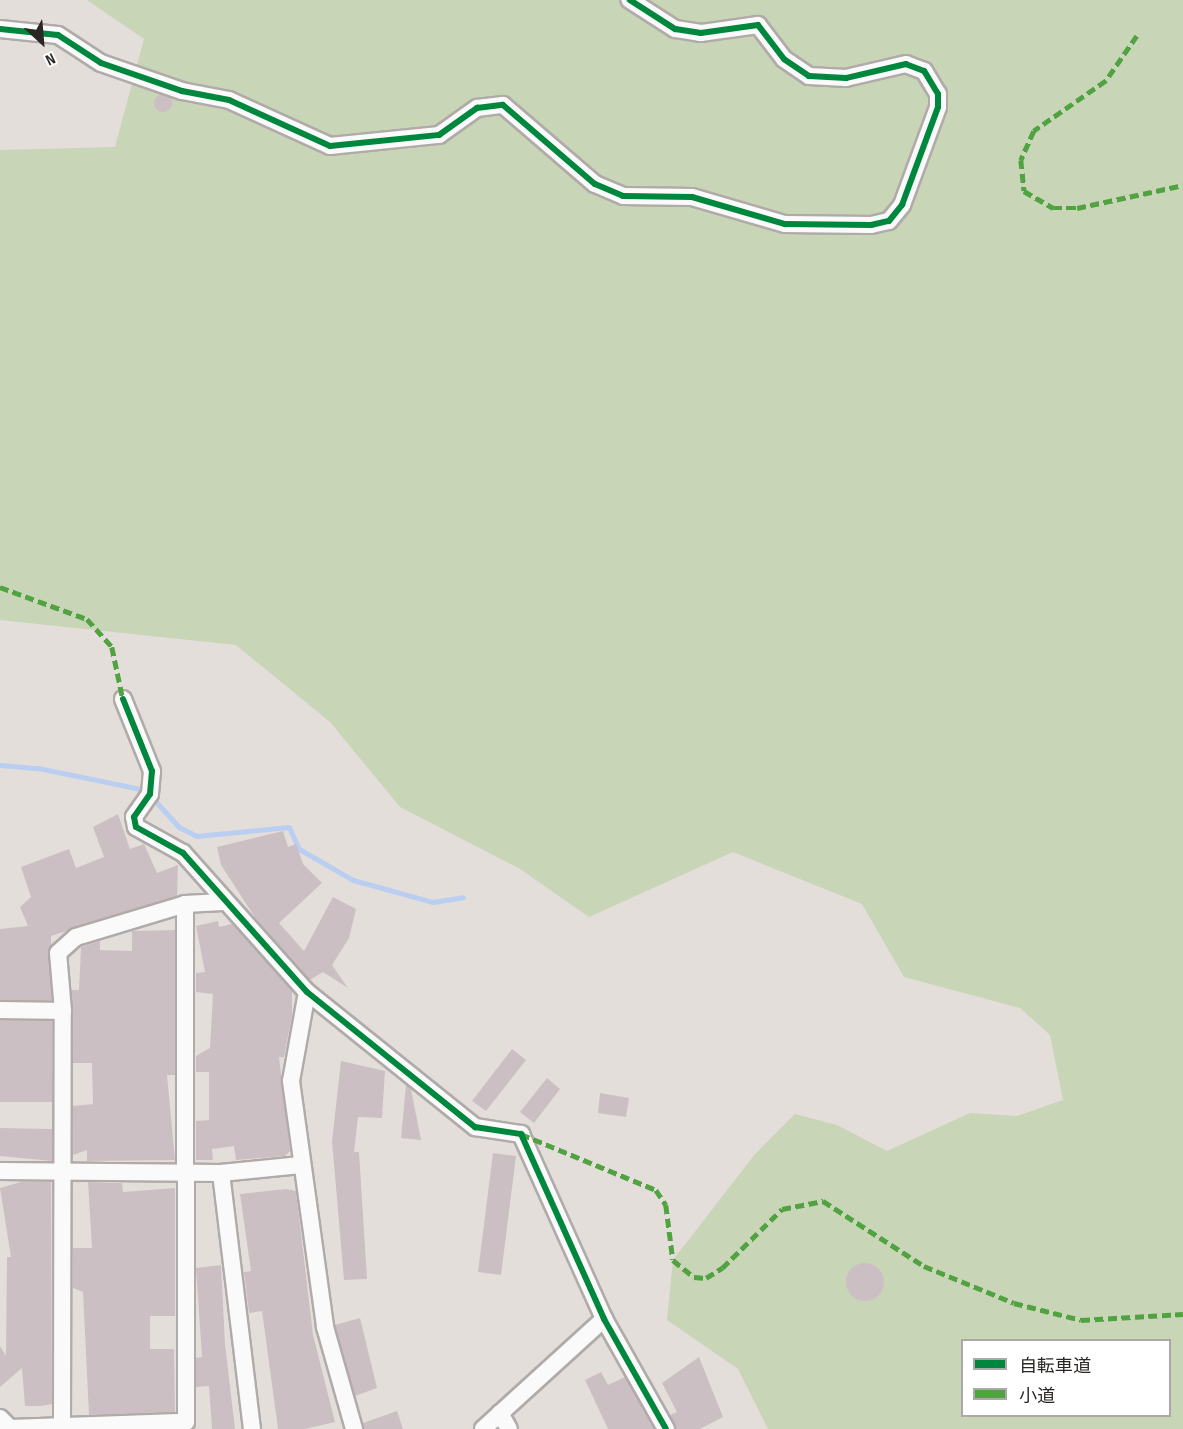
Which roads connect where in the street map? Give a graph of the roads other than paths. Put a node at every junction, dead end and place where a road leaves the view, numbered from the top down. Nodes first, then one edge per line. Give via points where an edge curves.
1 (630, 0) edge
2 (0, 29) edge
3 (123, 699) dead end
4 (223, 902) junction
5 (185, 904) junction
6 (307, 992) junction
7 (0, 1010) edge
8 (63, 1011) junction
9 (301, 1165) junction
10 (0, 1171) edge
11 (63, 1171) junction
12 (186, 1171) junction
13 (221, 1173) junction
14 (604, 1318) junction
15 (500, 1413) junction
16 (0, 1418) edge
17 (187, 1426) edge
18 (62, 1428) edge
19 (349, 1428) edge
20 (252, 1429) edge
21 (483, 1429) edge
22 (509, 1429) edge
23 (666, 1429) edge

1 - 2 street via 675,29 701,33 758,25 784,59 809,76 846,78 906,64 924,71 938,94 938,107 902,205 888,221 871,225 785,224 692,197 623,196 595,184 503,105 477,108 439,135 330,146 230,99 182,91 101,63 58,35
3 - 4 street via 152,771 150,794 134,817 136,826 183,854
4 - 5 street
4 - 6 street
5 - 8 street via 76,937 58,952
5 - 12 street
6 - 9 street via 291,1082
6 - 14 street via 475,1127 521,1134
7 - 8 street
8 - 11 street
9 - 13 street
9 - 19 street via 325,1327
10 - 11 street
11 - 12 street
11 - 18 street
12 - 13 street
12 - 17 street
13 - 20 street
14 - 15 street
14 - 23 street
15 - 21 street
15 - 22 street
16 - 18 street via 10,1428
17 - 18 street

